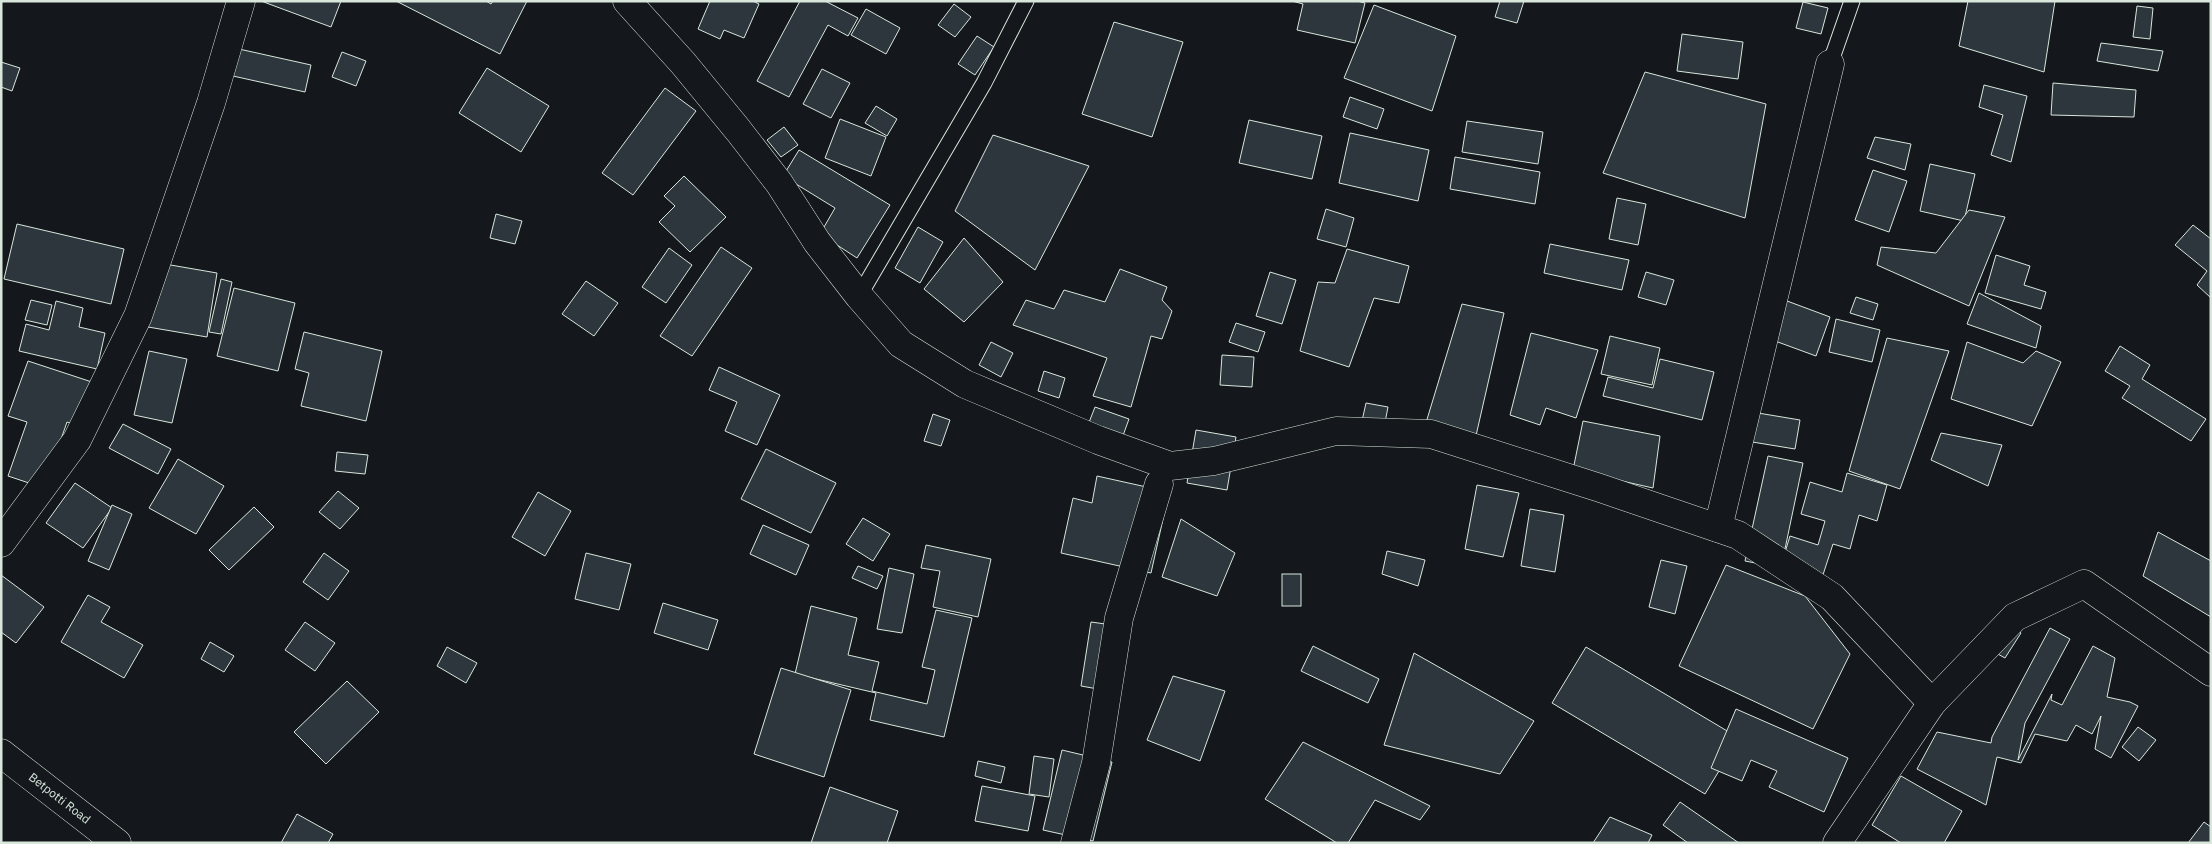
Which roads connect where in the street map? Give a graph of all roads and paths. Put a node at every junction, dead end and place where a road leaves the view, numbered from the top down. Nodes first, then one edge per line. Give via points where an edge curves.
1 (241, 1) edge
2 (627, 1) edge
3 (1026, 1) edge
4 (1852, 1) edge
5 (1830, 64) joint
6 (859, 296) junction
7 (1159, 484) dead end
8 (1718, 528) junction
9 (1, 543) edge
10 (2211, 672) edge
11 (1932, 703) junction
12 (1, 753) edge
13 (117, 843) edge
14 (1075, 843) edge
15 (1837, 843) edge

1 - 9 street via 211,103 138,316 77,440
2 - 6 street via 738,130
3 - 6 lane via 984,83
4 - 5 lane
5 - 8 street
6 - 8 street via 901,344 965,384 1098,440 1170,466 1214,461 1336,431 1431,434
7 - 14 street via 1118,618 1096,763
8 - 11 street via 1738,535 1832,597
10 - 11 street via 2084,584 2015,617
11 - 15 street
12 - 13 street, Betpotti Road

